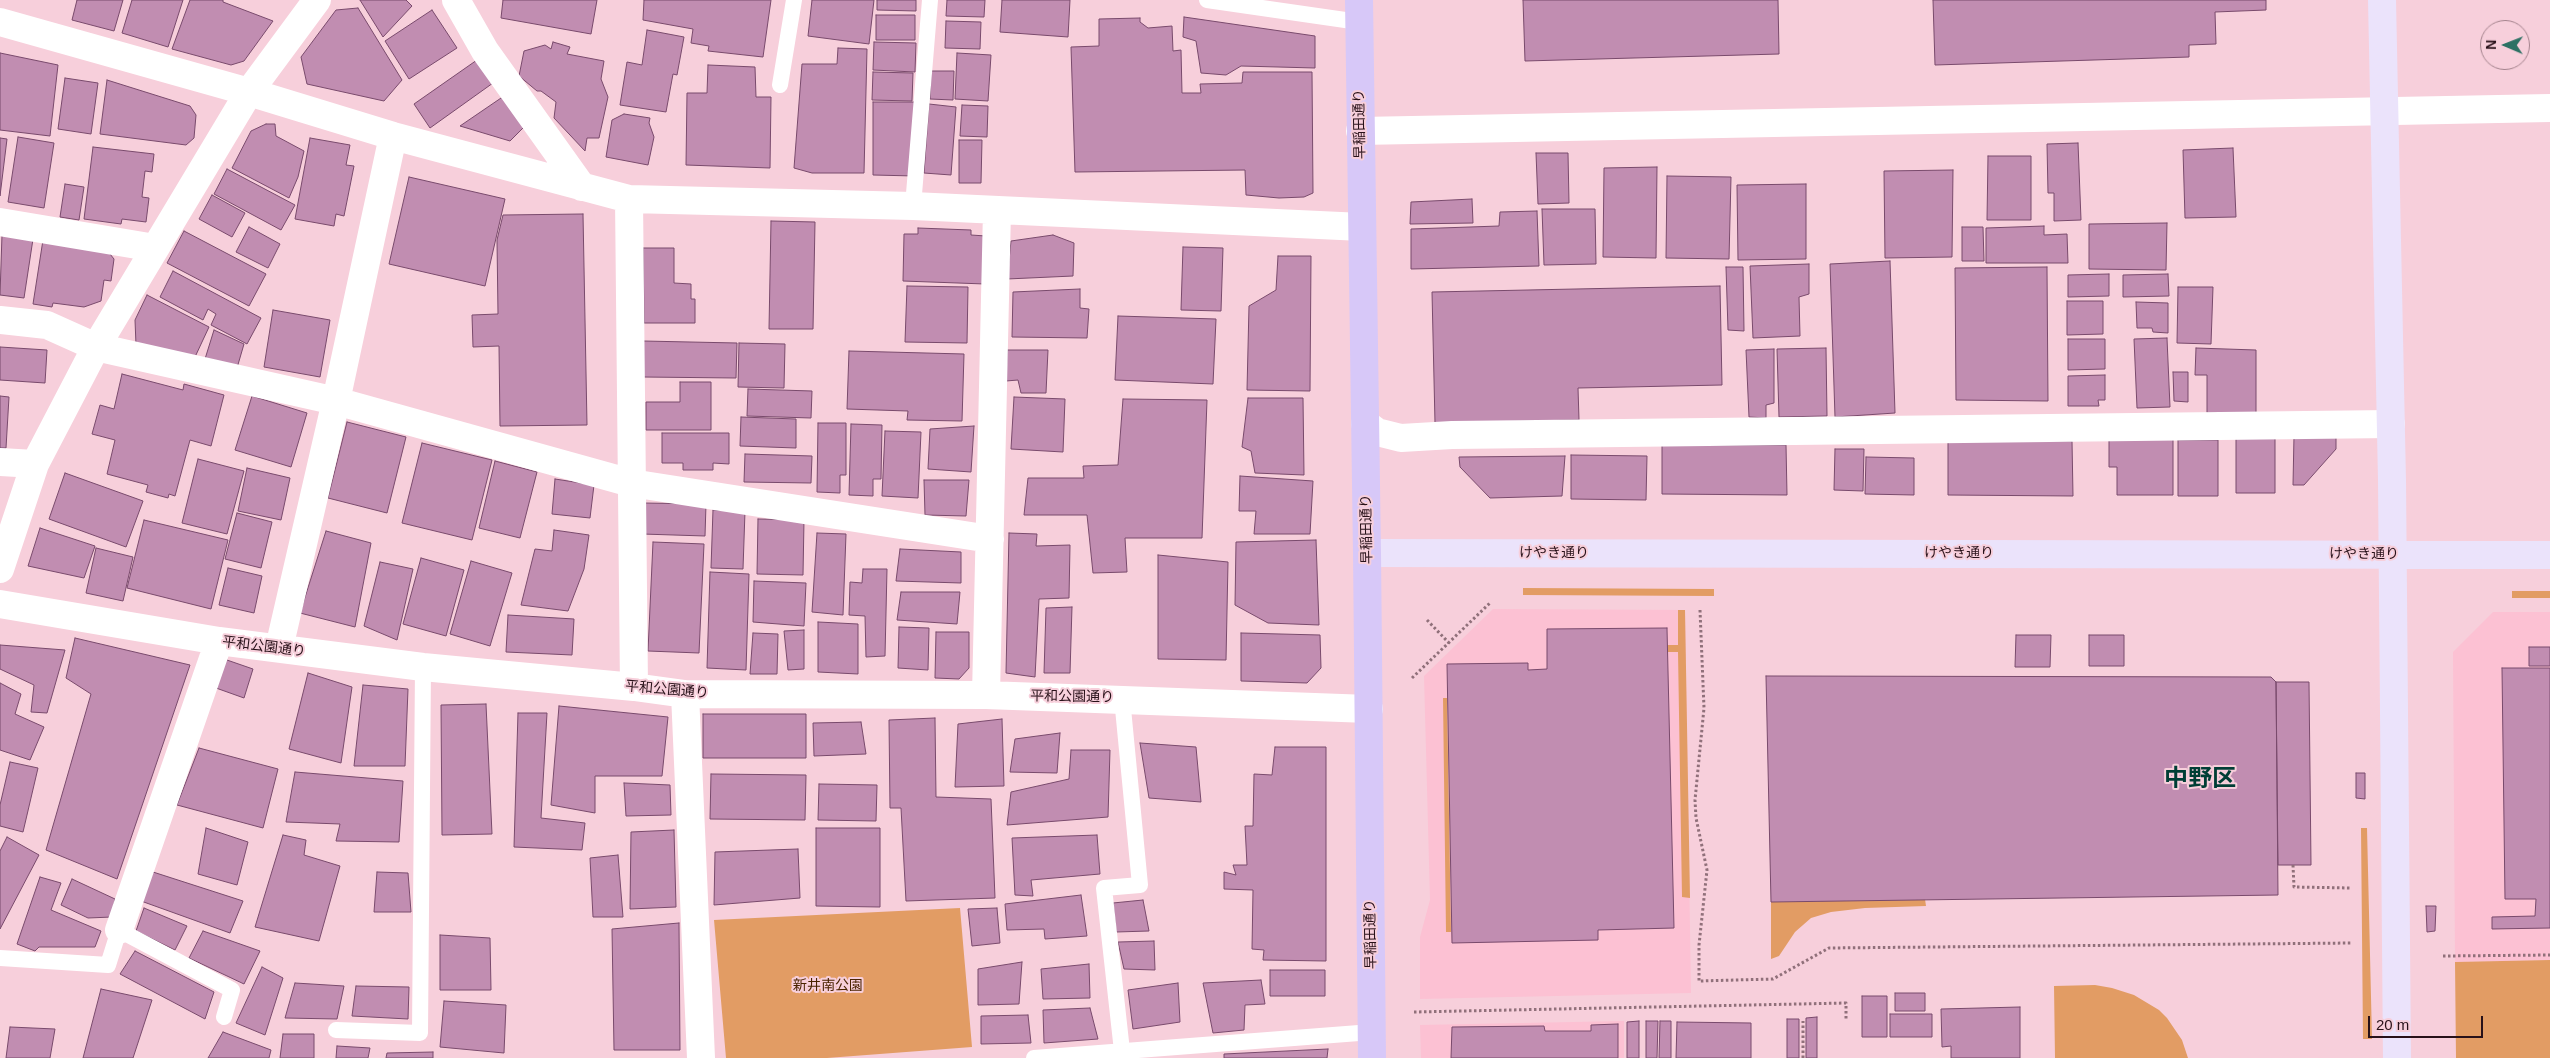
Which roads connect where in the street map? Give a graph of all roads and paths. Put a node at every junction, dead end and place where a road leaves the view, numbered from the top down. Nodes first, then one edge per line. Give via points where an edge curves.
1 (317, 0) edge
2 (456, 0) edge
3 (794, 0) edge
4 (930, 0) edge
5 (1207, 0) edge
6 (2382, 0) edge
7 (1359, 11) edge
8 (0, 22) edge
9 (780, 85) dead end
10 (249, 92) junction
11 (2550, 108) edge
12 (2385, 111) junction
13 (1360, 131) junction
14 (393, 136) junction
15 (582, 187) junction
16 (629, 199) junction
17 (913, 206) junction
18 (996, 210) junction
19 (0, 222) edge
20 (1362, 227) junction
21 (155, 248) junction
22 (0, 320) edge
23 (96, 347) junction
24 (336, 401) junction
25 (1365, 423) junction
26 (2391, 424) junction
27 (0, 462) edge
28 (36, 464) junction
29 (631, 483) junction
30 (990, 539) junction
31 (1368, 553) junction
32 (2392, 554) junction
33 (2550, 555) edge
34 (0, 570) edge
35 (1491, 602) dead end
36 (0, 604) edge
37 (1700, 610) dead end
38 (1427, 620) dead end
39 (219, 641) junction
40 (1449, 643) junction
41 (279, 648) junction
42 (424, 667) junction
43 (1412, 678) dead end
44 (634, 687) junction
45 (685, 694) junction
46 (986, 695) junction
47 (1122, 698) junction
48 (1369, 709) junction
49 (2293, 865) dead end
50 (2351, 888) dead end
51 (119, 930) junction
52 (2351, 943) dead end
53 (2550, 955) edge
54 (2443, 956) dead end
55 (0, 958) edge
56 (1414, 1012) dead end
57 (224, 1017) dead end
58 (1846, 1020) dead end
59 (1803, 1021) dead end
60 (336, 1030) dead end
61 (1372, 1045) edge
62 (1122, 1051) junction
63 (701, 1058) edge
64 (1034, 1058) edge
65 (1803, 1058) edge
66 (2397, 1058) edge

1 - 10 street
2 - 15 street via 485,50
3 - 9 lane
4 - 17 lane
5 - 7 lane
6 - 12 street
7 - 13 main road, 早稲田通り
8 - 10 street
10 - 14 street
10 - 21 street
11 - 12 street
12 - 13 street
12 - 26 street
13 - 20 main road, 早稲田通り
14 - 15 street
14 - 24 street
15 - 16 street
16 - 17 street
16 - 29 street
17 - 18 street
18 - 20 street
18 - 30 street
19 - 21 street
20 - 25 main road, 早稲田通り
21 - 23 street
22 - 23 street via 48,325
23 - 24 street
23 - 28 street
24 - 29 street
24 - 41 street
25 - 26 street via 1377,432 1401,438
25 - 31 main road, 早稲田通り
26 - 32 street
27 - 28 street
28 - 34 street
29 - 30 street
29 - 44 street
30 - 46 street
31 - 32 street, けやき通り
31 - 48 main road, 早稲田通り
32 - 33 street, けやき通り
32 - 66 street
35 - 40 path
36 - 39 street, 平和公園通り
37 - 52 path via 1704,708 1695,800 1707,870 1699,944 1699,981 1773,979 1829,948
38 - 40 path
39 - 41 street, 平和公園通り
39 - 51 street
40 - 43 path
41 - 42 street, 平和公園通り
42 - 44 street, 平和公園通り
42 - 60 lane via 420,1033
44 - 45 street, 平和公園通り
45 - 46 street, 平和公園通り
45 - 63 street
46 - 47 street, 平和公園通り
47 - 48 street, 平和公園通り
47 - 62 lane via 1140,885 1104,888
48 - 61 main road, 早稲田通り
49 - 50 path via 2294,887
51 - 55 lane via 108,965
51 - 57 lane via 232,990
53 - 54 path
56 - 58 path via 1846,1003
59 - 65 path
61 - 62 lane
62 - 64 lane

